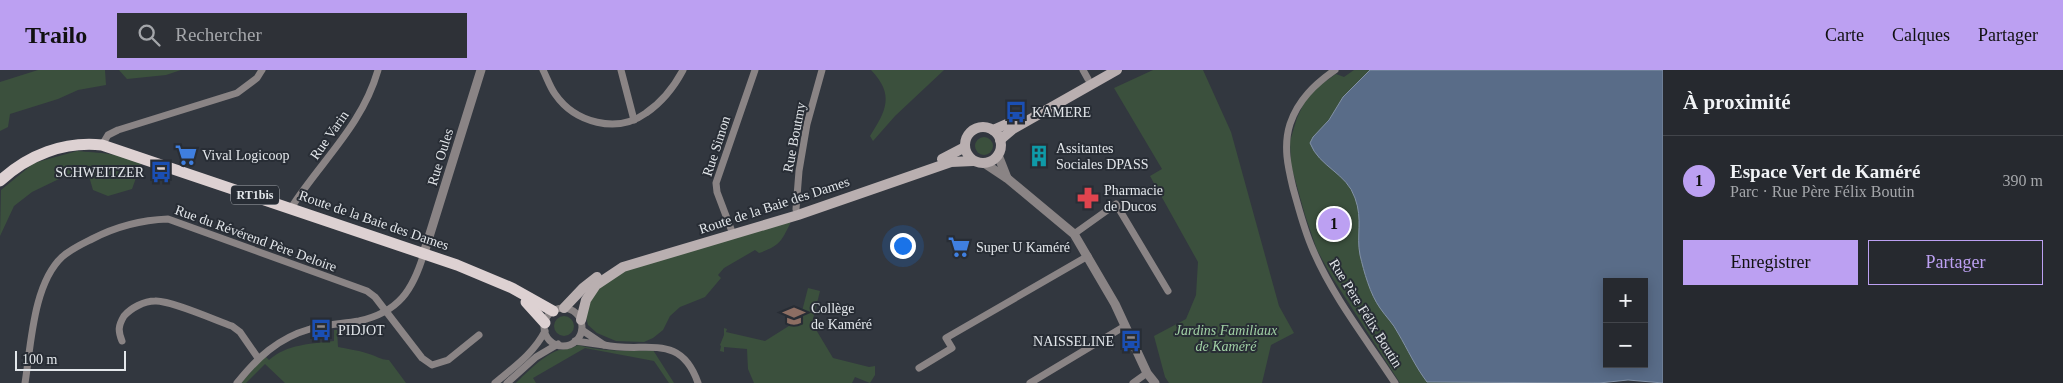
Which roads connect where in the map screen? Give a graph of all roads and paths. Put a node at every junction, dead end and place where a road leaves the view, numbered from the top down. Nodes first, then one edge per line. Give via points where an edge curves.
1 (262, 70) edge
2 (378, 70) edge
3 (482, 70) edge
4 (543, 70) edge
5 (621, 70) edge
6 (683, 70) edge
7 (755, 70) edge
8 (822, 70) edge
9 (1103, 70) edge
10 (1118, 70) edge
11 (1335, 70) edge
12 (1086, 74) edge
13 (634, 120) junction
14 (993, 130) junction
15 (1000, 140) junction
16 (102, 145) junction
17 (965, 147) junction
18 (998, 155) junction
19 (973, 161) junction
20 (984, 163) junction
21 (1008, 179) junction
22 (0, 181) edge
23 (291, 208) junction
24 (796, 209) junction
25 (731, 229) junction
26 (1074, 234) junction
27 (424, 253) junction
28 (1088, 256) junction
29 (512, 288) junction
30 (1168, 291) dead end
31 (558, 310) junction
32 (385, 311) junction
33 (581, 325) junction
34 (1125, 326) junction
35 (545, 327) junction
36 (479, 335) dead end
37 (122, 341) dead end
38 (575, 341) junction
39 (558, 344) junction
40 (604, 346) junction
41 (258, 358) junction
42 (919, 368) dead end
43 (1148, 373) junction
44 (25, 383) edge
45 (237, 383) edge
46 (495, 383) edge
47 (507, 383) edge
48 (698, 383) edge
49 (1030, 383) edge
50 (1133, 383) edge
51 (1155, 383) edge
52 (1395, 383) edge

1 - 16 street via 257,78 237,93 118,130 108,135
2 - 23 street, Rue Varin via 346,136
3 - 27 street, Rue Oules
4 - 13 street via 554,94 587,120 603,124
5 - 13 street
6 - 13 street via 661,100
7 - 25 street, Rue Simon via 716,183
8 - 24 street, Rue Boutmy via 805,131
9 - 12 main road
10 - 15 main road via 1013,129
11 - 52 street, Rue Père Félix Boutin via 1305,96 1294,114 1287,136 1288,168 1312,249
12 - 14 main road via 1012,123
14 - 15 main road
14 - 17 main road via 985,127 975,129 967,136
15 - 18 main road
16 - 22 main road, Route de la Baie des Dames / RT1bis via 52,149 26,161
16 - 23 main road, Route de la Baie des Dames / RT1bis
17 - 19 main road
17 - 24 main road, Route de la Baie des Dames via 948,157
18 - 20 main road
18 - 21 street
19 - 20 main road
19 - 33 main road, Route de la Baie des Dames via 951,162 798,214 623,267 596,285 586,300
20 - 21 street
21 - 26 street
23 - 27 main road, Route de la Baie des Dames / RT1bis
24 - 25 main road, Route de la Baie des Dames
25 - 31 main road, Route de la Baie des Dames via 621,263 594,279
26 - 28 street
26 - 30 street via 1116,204
27 - 29 main road, Route de la Baie des Dames / RT1bis
27 - 32 street via 412,286 403,299
28 - 34 street
28 - 42 street via 946,338 952,348
29 - 31 main road, Route de la Baie des Dames / RT1bis
29 - 35 main road, Route de la Baie des Dames / RT1bis via 536,312
31 - 33 street via 574,311
31 - 35 street
32 - 36 street, Rue du Révérend Père Deloire via 422,358 432,364 448,360
32 - 41 street via 359,321 310,328 286,338
32 - 44 street, Rue du Révérend Père Deloire via 367,291 168,219 135,221 78,246 55,266 39,300
33 - 38 street
33 - 40 street
34 - 43 street
34 - 49 street
35 - 39 street via 549,339
35 - 46 street via 539,343
37 - 41 street via 119,325 126,314 140,304 159,301 232,326
38 - 39 street via 567,345
38 - 40 street
39 - 47 street
40 - 48 street via 667,349 688,362
41 - 45 street
43 - 50 street
43 - 51 street

